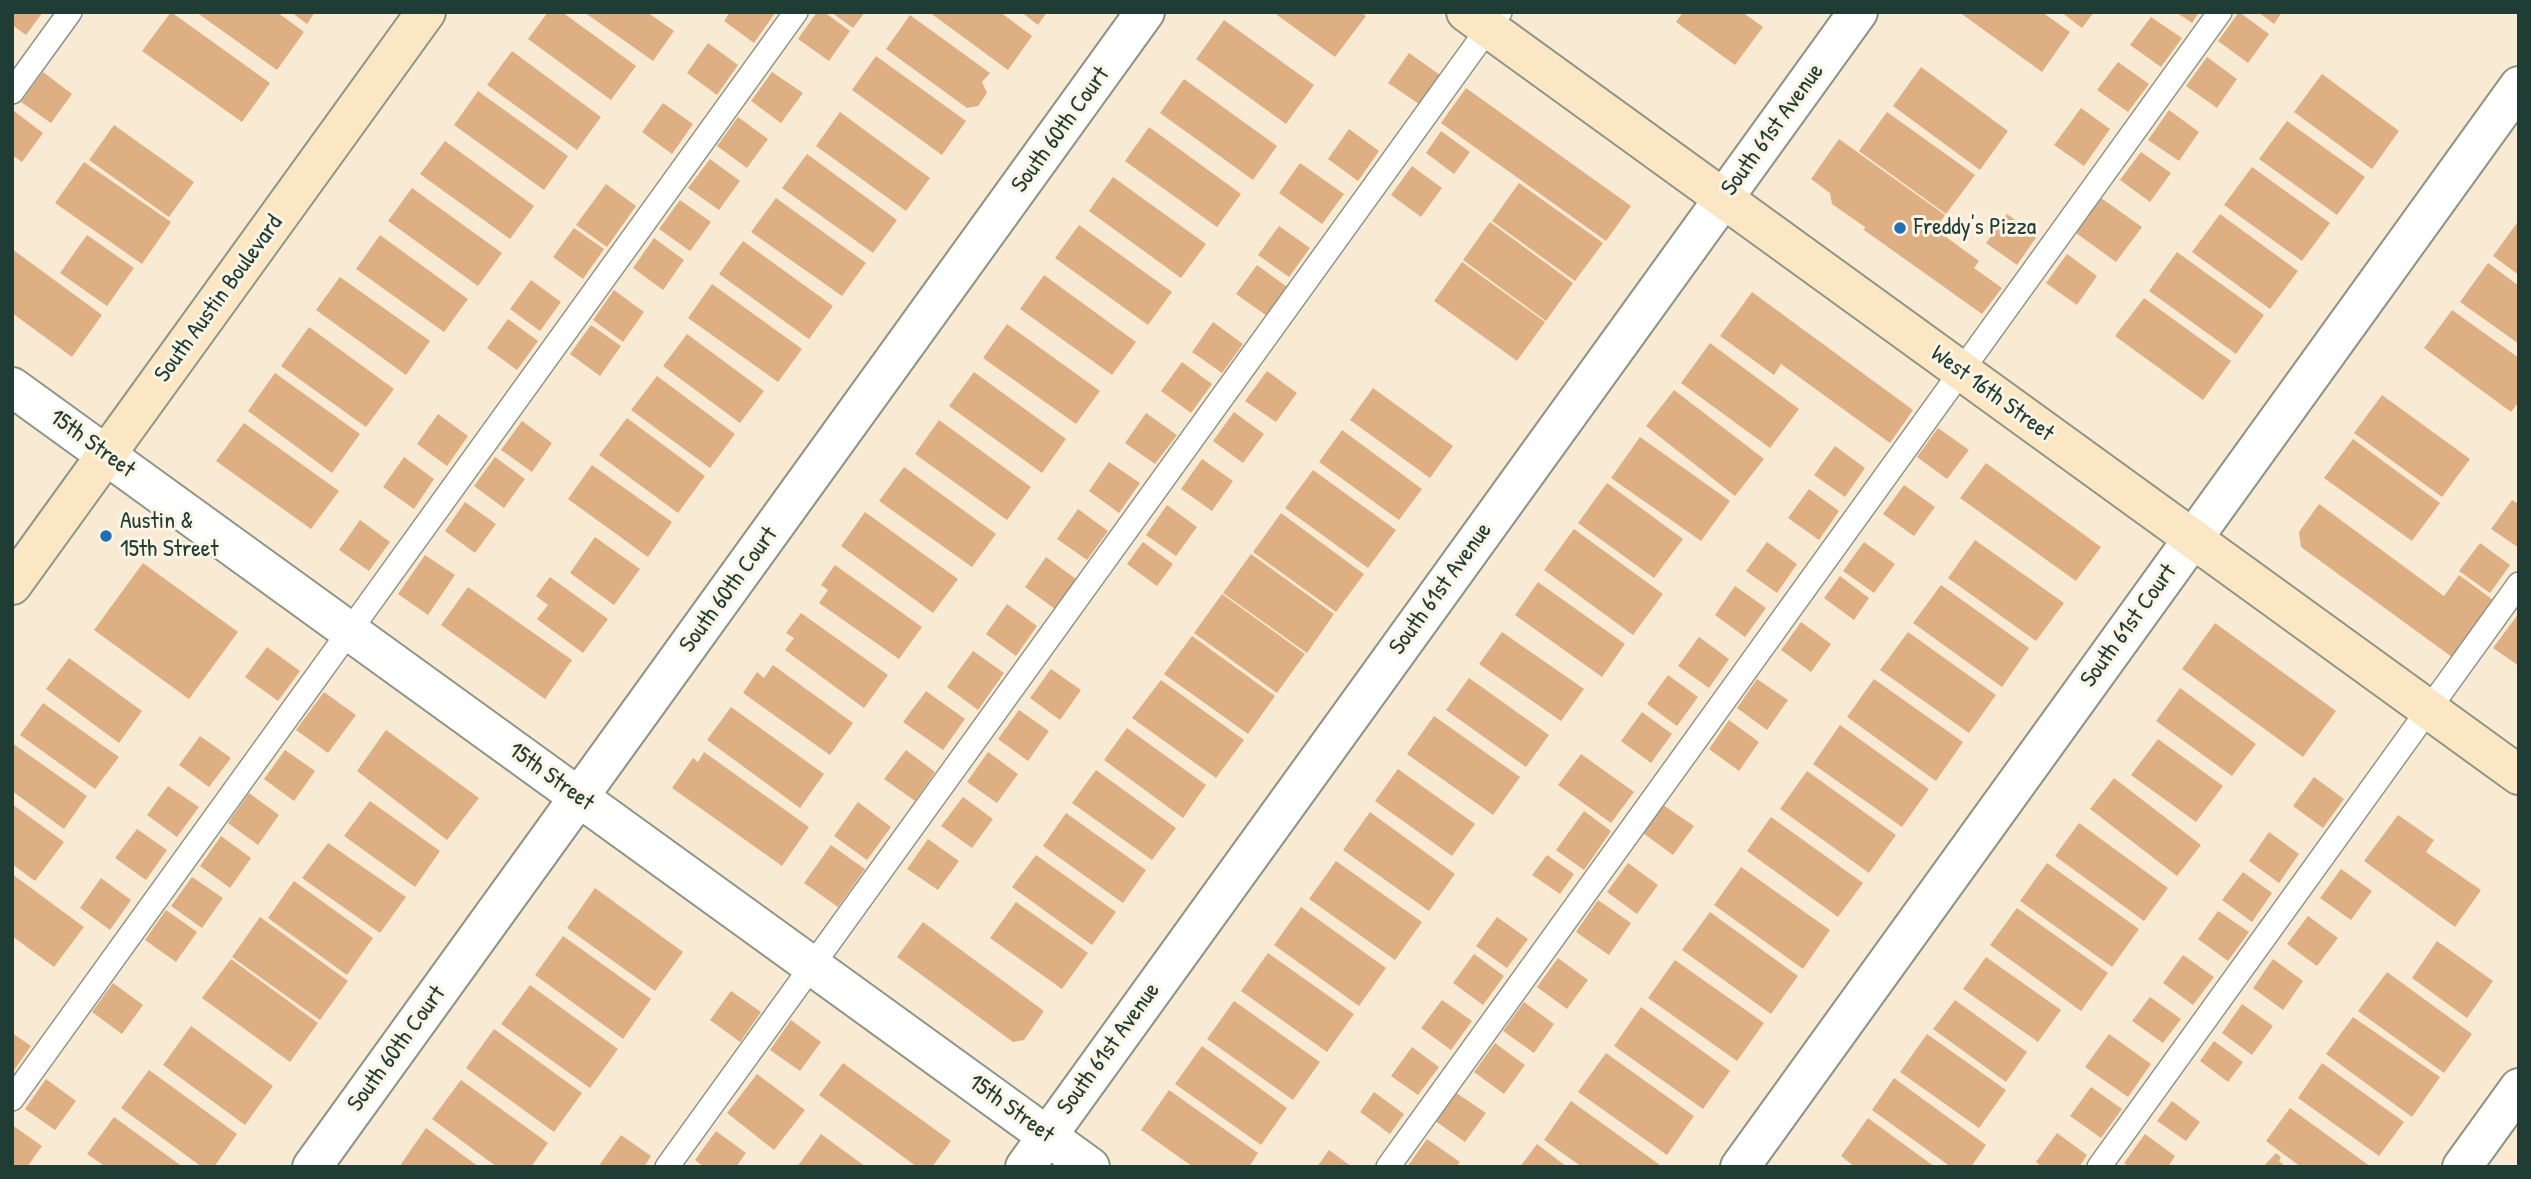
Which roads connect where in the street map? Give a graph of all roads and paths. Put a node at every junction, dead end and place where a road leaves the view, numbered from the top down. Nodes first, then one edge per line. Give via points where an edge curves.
1 (70, 12) edge
2 (426, 12) edge
3 (796, 12) edge
4 (1145, 12) edge
5 (1857, 12) edge
6 (2220, 12) edge
7 (1485, 18) edge
8 (2519, 86) edge
9 (12, 92) edge
10 (1723, 199) junction
11 (1961, 371) junction
12 (12, 387) edge
13 (107, 455) junction
14 (2192, 539) junction
15 (2519, 584) edge
16 (12, 585) edge
17 (350, 631) junction
18 (2428, 710) junction
19 (2519, 775) edge
20 (579, 797) junction
21 (812, 966) junction
22 (2519, 1088) edge
23 (12, 1099) edge
24 (1047, 1136) junction
25 (312, 1167) edge
26 (667, 1167) edge
27 (1025, 1167) edge
28 (1090, 1167) edge
29 (1388, 1167) edge
30 (1740, 1167) edge
31 (2099, 1167) edge
32 (2462, 1167) edge

1 - 9 lane
2 - 13 street, South Austin Boulevard
3 - 17 lane
4 - 20 street, South 60th Court
5 - 10 street, South 61st Avenue
6 - 11 lane
7 - 10 street, West 16th Street
7 - 21 lane
8 - 14 street, South 61st Court
10 - 11 street, West 16th Street
10 - 24 street, South 61st Avenue
11 - 14 street, West 16th Street
11 - 29 lane
12 - 13 street, 15th Street
13 - 16 street, South Austin Boulevard
13 - 17 street, 15th Street
14 - 18 street, West 16th Street
14 - 30 street, South 61st Court
15 - 18 lane
17 - 20 street, 15th Street
17 - 23 lane
18 - 19 street, West 16th Street
18 - 31 lane
20 - 21 street, 15th Street
20 - 25 street, South 60th Court
21 - 24 street, 15th Street
21 - 26 lane
22 - 32 street
24 - 27 street, South 61st Avenue
24 - 28 street, 15th Street

